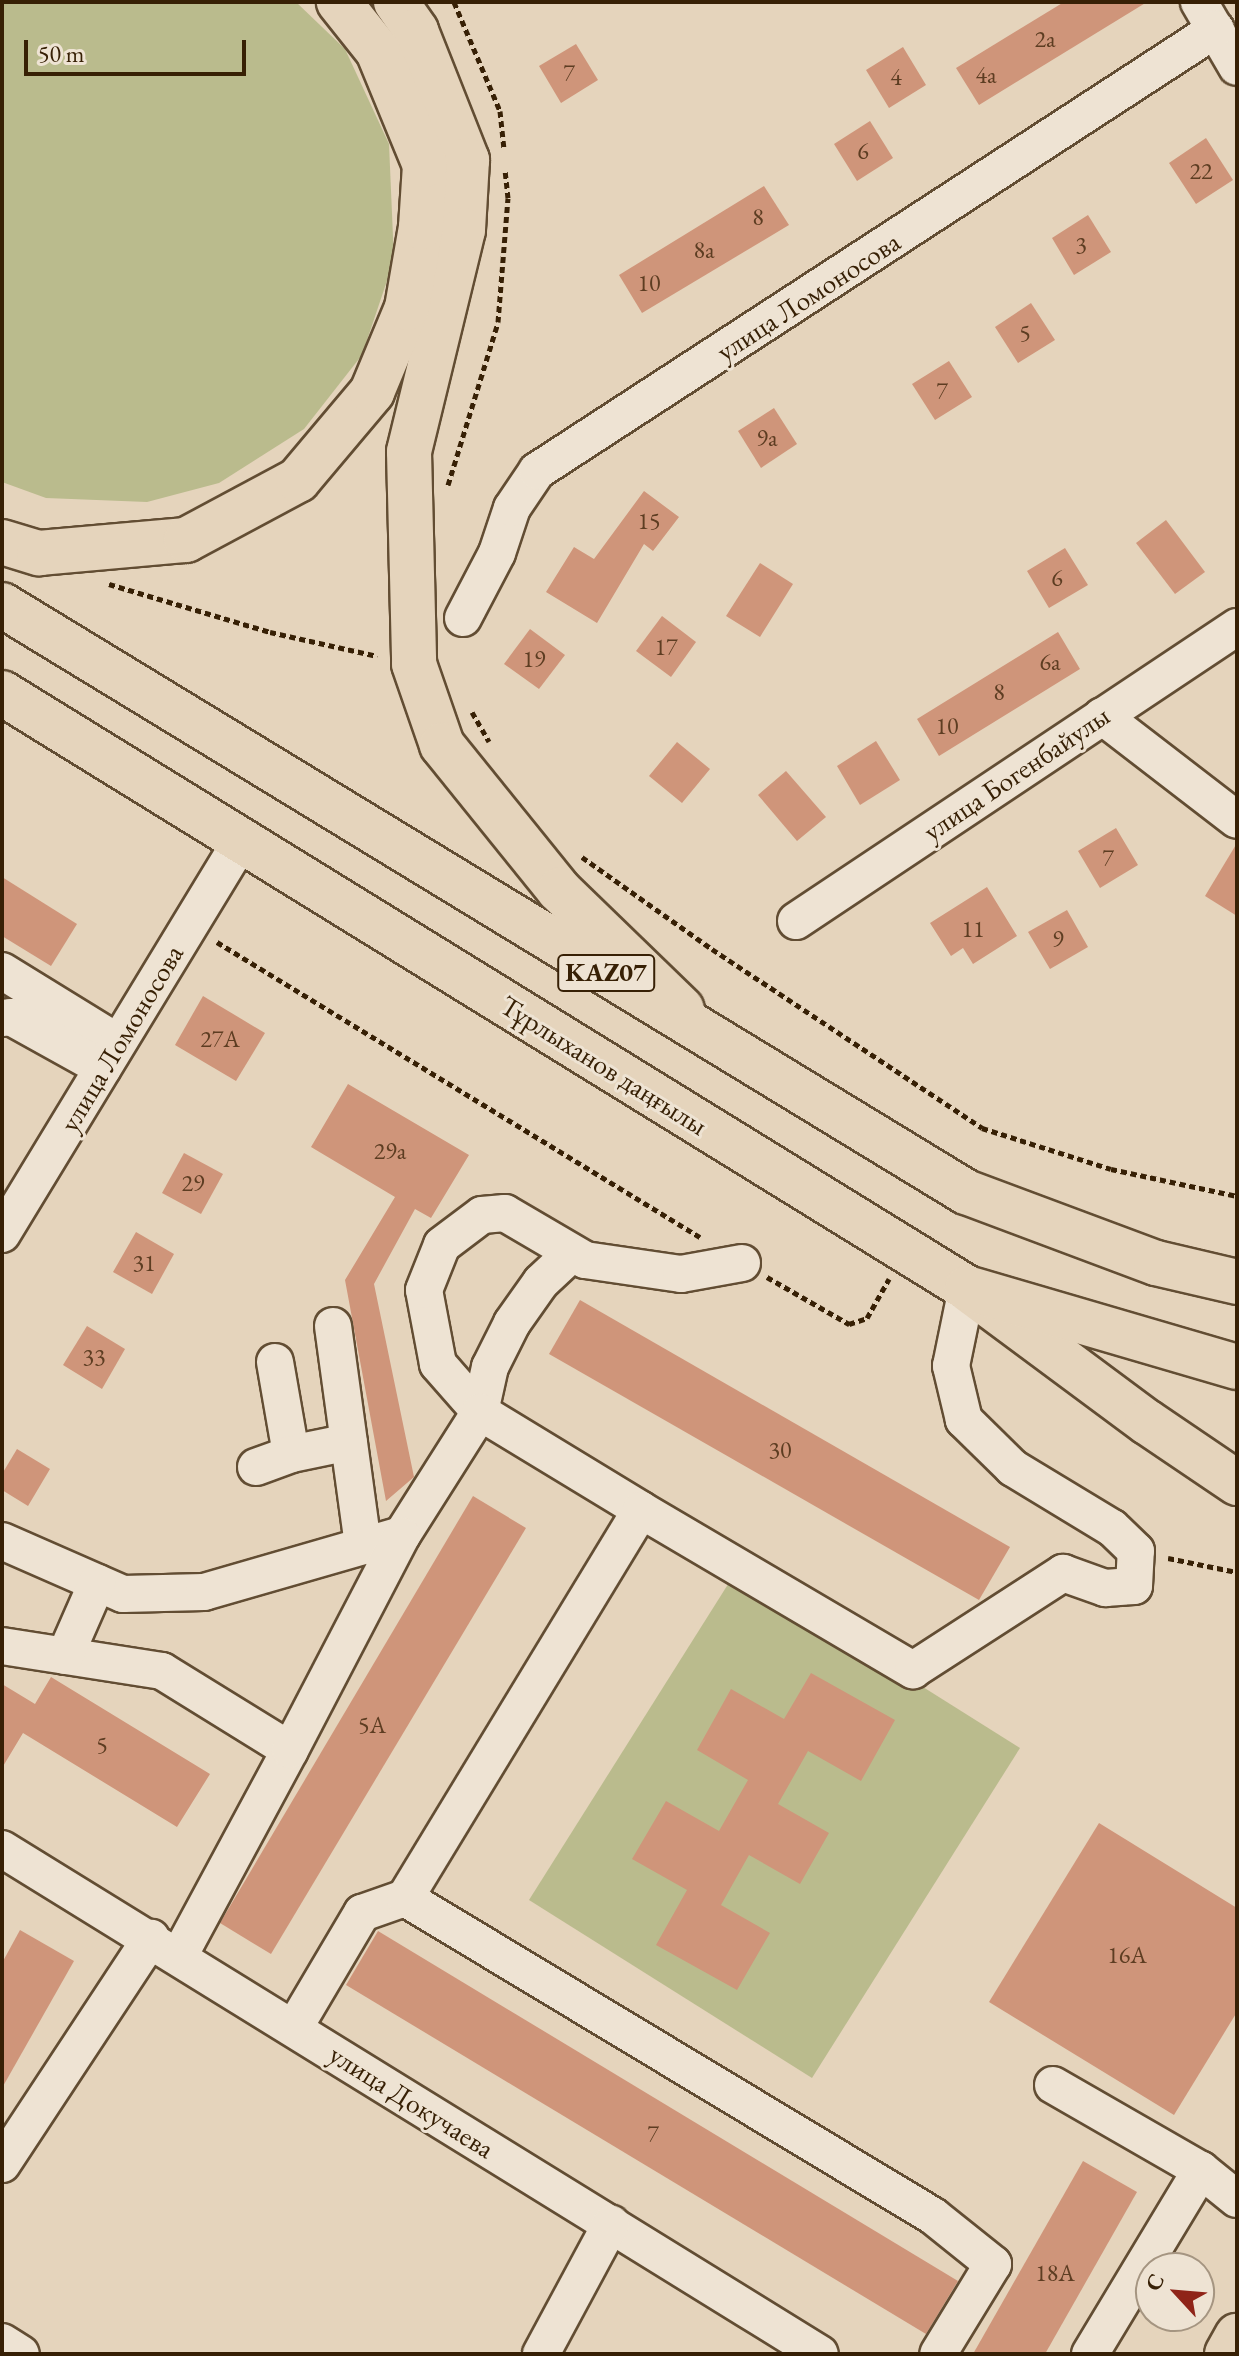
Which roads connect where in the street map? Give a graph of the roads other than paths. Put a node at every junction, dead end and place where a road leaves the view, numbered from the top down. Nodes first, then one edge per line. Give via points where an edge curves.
1 (339, 2) edge
2 (396, 2) edge
3 (1224, 41) edge
4 (442, 228) junction
5 (2, 542) edge
6 (2, 605) edge
7 (463, 618) dead end
8 (1237, 627) edge
9 (5, 695) edge
10 (1102, 716) junction
11 (1237, 820) edge
12 (240, 842) junction
13 (796, 921) dead end
14 (2, 971) edge
15 (2, 1018) edge
16 (709, 1036) junction
17 (110, 1055) junction
18 (2, 1234) edge
19 (571, 1254) junction
20 (742, 1263) road end
21 (1237, 1282) edge
22 (967, 1288) junction
23 (333, 1326) dead end
24 (275, 1362) dead end
25 (1237, 1367) edge
26 (480, 1412) junction
27 (349, 1442) junction
28 (291, 1454) junction
29 (256, 1467) dead end
30 (1237, 1483) edge
31 (641, 1510) junction
32 (402, 1535) junction
33 (2, 1541) edge
34 (363, 1546) junction
35 (97, 1583) junction
36 (2, 1646) edge
37 (65, 1656) junction
38 (290, 1750) junction
39 (2, 1849) edge
40 (405, 1898) junction
41 (165, 1947) junction
42 (294, 2028) junction
43 (1053, 2085) dead end
44 (2, 2164) edge
45 (1201, 2170) junction
46 (1237, 2199) edge
47 (611, 2224) junction
48 (1237, 2336) edge
49 (2, 2342) edge
50 (21, 2354) edge
51 (541, 2354) edge
52 (820, 2354) edge
53 (938, 2354) edge
54 (1090, 2354) edge
55 (1227, 2354) edge

1 - 4 main road via 378,51 425,165
2 - 4 main road via 416,31 467,160
3 - 7 street, улица Ломоносова via 537,471 512,508 497,553
4 - 5 main road via 372,392 298,480 186,540 39,553
4 - 16 main road via 409,452 414,664 442,745 559,890
6 - 16 main road, KAZ07
8 - 10 street, улица Богенбайулы
9 - 12 main road, Тұрлыханов даңғылы / KAZ07
10 - 11 street
10 - 13 street, улица Богенбайулы
12 - 17 street, улица Ломоносова
12 - 22 main road, Тұрлыханов даңғылы / KAZ07
14 - 17 street
15 - 17 street
16 - 21 main road, KAZ07 via 966,1192 1156,1263
17 - 18 street, улица Ломоносова
19 - 20 street via 681,1274
19 - 26 street via 541,1282 512,1323 490,1367
19 - 26 street via 505,1213 482,1215 442,1245 424,1290 438,1364
22 - 25 main road, Тұрлыханов даңғылы / KAZ07
22 - 30 main road
22 - 31 street via 951,1366 964,1420 1013,1468 1112,1528 1136,1551 1134,1586 1105,1588 1063,1573 913,1670
23 - 27 street
24 - 28 street
26 - 31 street
26 - 32 street
27 - 28 street
27 - 34 street
28 - 29 street
31 - 40 street
32 - 34 street
32 - 38 street
33 - 35 street
34 - 35 street via 204,1592 123,1594
35 - 37 street
36 - 37 street
37 - 38 street via 162,1671
38 - 41 street
39 - 41 street, улица Докучаева
40 - 42 street via 362,1913
40 - 53 street via 933,2216 993,2264
41 - 42 street, улица Докучаева
41 - 44 street
42 - 47 street, улица Докучаева
43 - 45 street
45 - 46 street
45 - 54 street
47 - 51 street
47 - 52 street, улица Докучаева
48 - 55 main road
49 - 50 street

